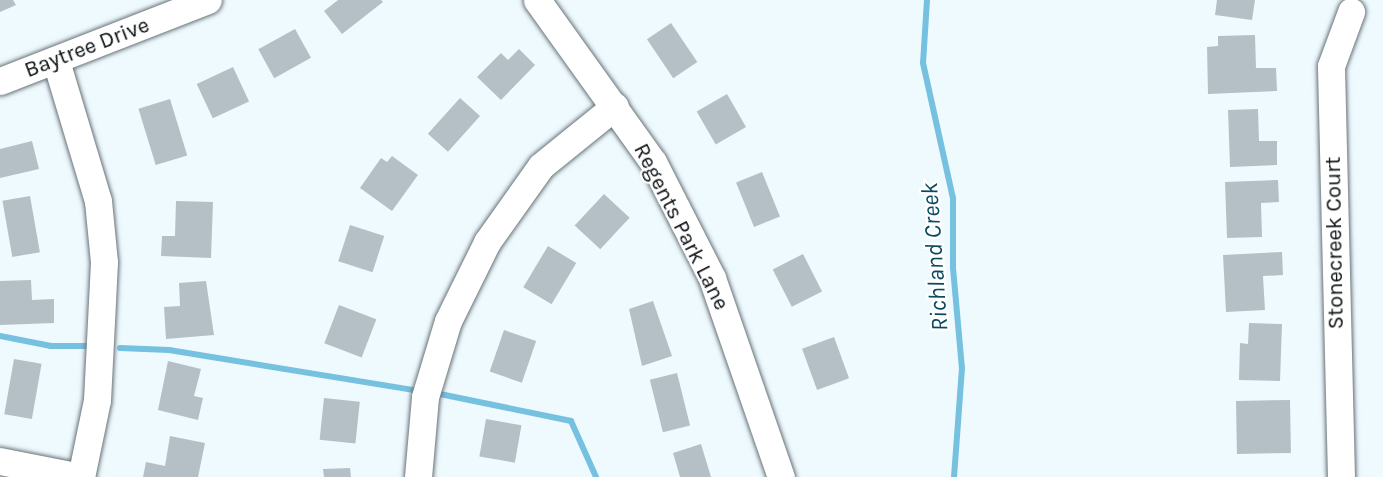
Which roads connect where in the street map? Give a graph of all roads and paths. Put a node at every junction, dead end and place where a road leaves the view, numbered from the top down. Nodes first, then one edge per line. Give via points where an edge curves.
1 (208, 0) edge
2 (537, 0) edge
3 (1351, 12) dead end
4 (56, 61) junction
5 (0, 81) edge
6 (615, 106) junction
7 (0, 461) edge
8 (81, 477) edge
9 (418, 477) edge
10 (781, 477) edge
11 (1341, 477) edge

1 - 4 street, Baytree Drive
2 - 6 street, Regents Park Lane
3 - 11 street, Stonecreek Court via 1331,66
4 - 5 street, Baytree Drive
4 - 8 street via 98,201 104,262 105,321 97,400
6 - 9 street via 541,166 487,242 448,321 425,397
6 - 10 street, Regents Park Lane via 653,162 712,278
7 - 8 street

